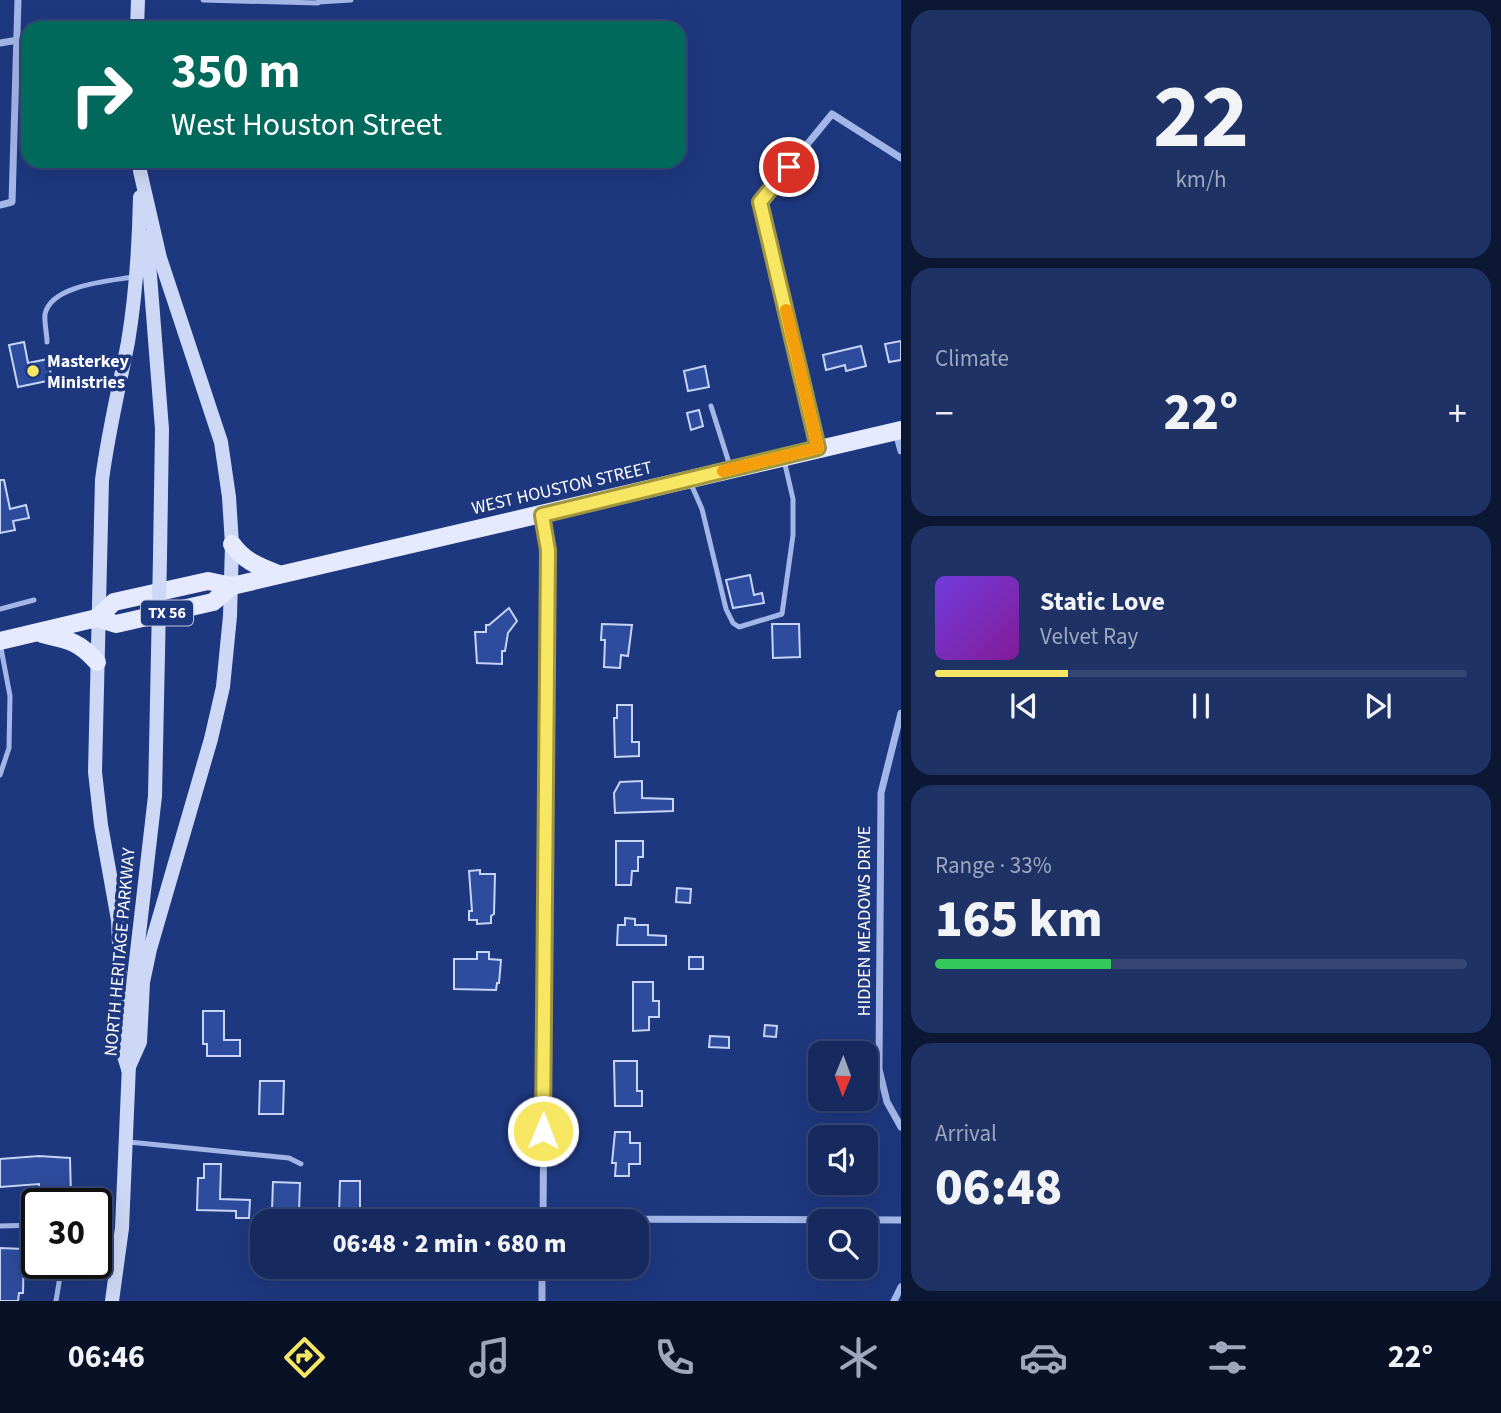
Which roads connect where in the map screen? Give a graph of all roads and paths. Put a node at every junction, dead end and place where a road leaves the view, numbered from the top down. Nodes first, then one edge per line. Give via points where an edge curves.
1 (18, 0) edge
2 (138, 0) edge
3 (203, 0) edge
4 (351, 0) edge
5 (318, 1) edge
6 (137, 21) edge
7 (18, 40) junction
8 (0, 43) edge
9 (901, 158) edge
10 (140, 168) edge
11 (140, 168) edge
12 (0, 205) edge
13 (143, 275) junction
14 (47, 342) dead end
15 (710, 406) dead end
16 (898, 431) edge
17 (818, 448) junction
18 (901, 451) edge
19 (783, 457) junction
20 (731, 469) junction
21 (690, 480) junction
22 (542, 515) junction
23 (232, 544) junction
24 (278, 575) junction
25 (232, 586) junction
26 (34, 600) dead end
27 (0, 609) edge
28 (97, 618) junction
29 (35, 633) junction
30 (0, 642) edge
31 (97, 662) junction
32 (901, 713) edge
33 (890, 753) junction
34 (901, 757) edge
35 (0, 775) edge
36 (128, 1069) junction
37 (900, 1125) edge
38 (125, 1142) junction
39 (301, 1164) dead end
40 (543, 1209) edge
41 (649, 1220) edge
42 (901, 1220) edge
43 (21, 1225) edge
44 (0, 1226) edge
45 (60, 1279) edge
46 (542, 1279) edge
47 (901, 1287) edge
48 (56, 1301) edge
49 (112, 1301) edge
50 (542, 1301) edge
51 (894, 1301) edge

1 - 7 street
2 - 6 main road
3 - 5 lane
4 - 5 lane
7 - 8 street
7 - 12 street via 12,202
9 - 17 street via 831,114 760,202
10 - 13 main road
11 - 23 main road via 160,258 221,442
13 - 14 lane via 78,287 51,300 45,315
13 - 28 main road via 108,434
13 - 36 main road, NORTH HERITAGE PARKWAY, bridge via 162,429 160,557 155,796
15 - 20 lane
16 - 17 main road, WEST HOUSTON STREET / TX 56
16 - 18 street
17 - 19 main road, WEST HOUSTON STREET / TX 56
19 - 20 main road, WEST HOUSTON STREET / TX 56
19 - 21 lane via 793,499 793,535 782,614 752,624 739,627 726,609 702,509
20 - 21 main road, WEST HOUSTON STREET / TX 56
21 - 22 main road, WEST HOUSTON STREET / TX 56
22 - 24 main road, WEST HOUSTON STREET / TX 56
22 - 40 street via 548,550
23 - 24 main road via 250,563
23 - 25 main road
24 - 25 main road, WEST HOUSTON STREET / TX 56
25 - 28 main road, WEST HOUSTON STREET / TX 56 via 208,581 114,602
25 - 36 main road via 223,687 150,948 140,1042
26 - 27 lane
28 - 29 main road, WEST HOUSTON STREET / TX 56
28 - 31 main road
29 - 30 main road, WEST HOUSTON STREET / TX 56
29 - 31 main road via 74,641
30 - 35 lane via 10,696 9,748
31 - 36 main road via 95,772 118,920 120,1040
32 - 33 street, HIDDEN MEADOWS DRIVE
33 - 34 street
33 - 37 street, HIDDEN MEADOWS DRIVE via 881,793 879,1069 887,1102
36 - 38 main road, NORTH HERITAGE PARKWAY
38 - 39 lane via 289,1158
38 - 49 main road, NORTH HERITAGE PARKWAY
41 - 42 street
43 - 44 lane
45 - 48 lane
46 - 50 street
47 - 51 street

